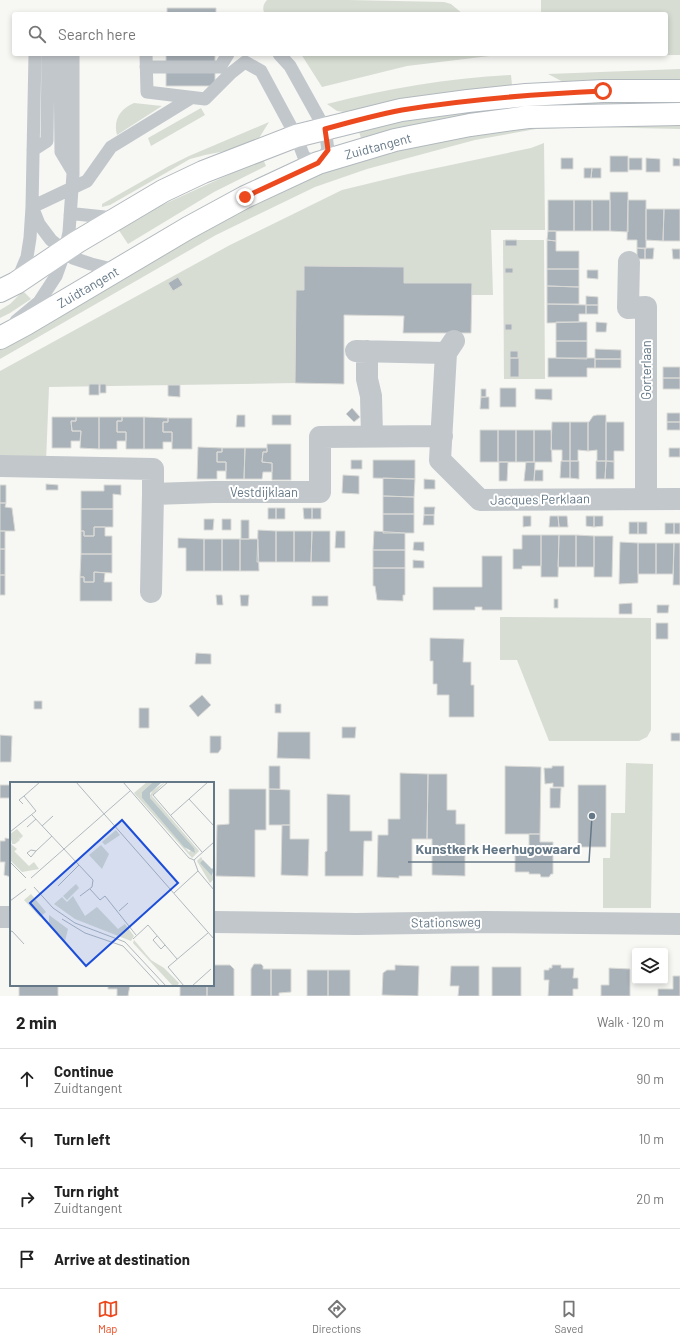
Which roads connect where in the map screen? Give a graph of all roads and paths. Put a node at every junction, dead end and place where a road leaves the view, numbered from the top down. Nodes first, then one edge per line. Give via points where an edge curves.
1 (34, 56) edge
2 (60, 56) edge
3 (227, 56) edge
4 (281, 56) edge
5 (146, 60) edge
6 (680, 91) edge
7 (191, 98) junction
8 (680, 114) edge
9 (325, 129) junction
10 (296, 136) junction
11 (33, 150) junction
12 (318, 163) junction
13 (72, 188) junction
14 (32, 207) junction
15 (70, 215) junction
16 (116, 218) junction
17 (65, 251) junction
18 (629, 262) dead end
19 (116, 270) junction
20 (8, 287) edge
21 (1, 337) edge
22 (372, 436) junction
23 (442, 436) junction
24 (0, 466) edge
25 (153, 494) junction
26 (646, 498) junction
27 (680, 499) edge
28 (151, 592) dead end
29 (214, 922) edge
30 (680, 924) edge

1 - 11 lane via 27,81
2 - 11 lane via 47,141
2 - 13 lane via 61,152 73,174
3 - 5 lane via 220,67
4 - 9 lane via 290,66
5 - 7 lane via 146,92
6 - 9 main road via 526,95 401,110
7 - 10 lane via 205,99 245,62 261,71
7 - 13 lane via 111,147 87,181
8 - 12 main road, Zuidtangent via 528,117 470,125 395,140
9 - 10 main road
9 - 12 lane via 328,150
10 - 12 lane via 304,157
10 - 16 main road via 203,172
11 - 14 lane
12 - 19 main road, Zuidtangent via 245,197
13 - 14 lane
13 - 15 lane
14 - 17 lane via 39,224
14 - 20 lane via 27,257
15 - 16 lane
15 - 17 lane
16 - 17 main road
17 - 19 lane via 74,258
17 - 20 main road
17 - 21 lane via 56,276 39,302
18 - 26 street, Gorterlaan via 628,308 646,307
19 - 21 main road, Zuidtangent
22 - 23 street
22 - 23 street, Jacques Perklaan via 371,396 362,351 450,347
22 - 25 street, Vestdijklaan via 320,437 320,492
23 - 26 street, Jacques Perklaan via 440,460 480,500
24 - 25 street via 153,469
25 - 28 street
26 - 27 street, Jacques Perklaan
29 - 30 street, Stationsweg

